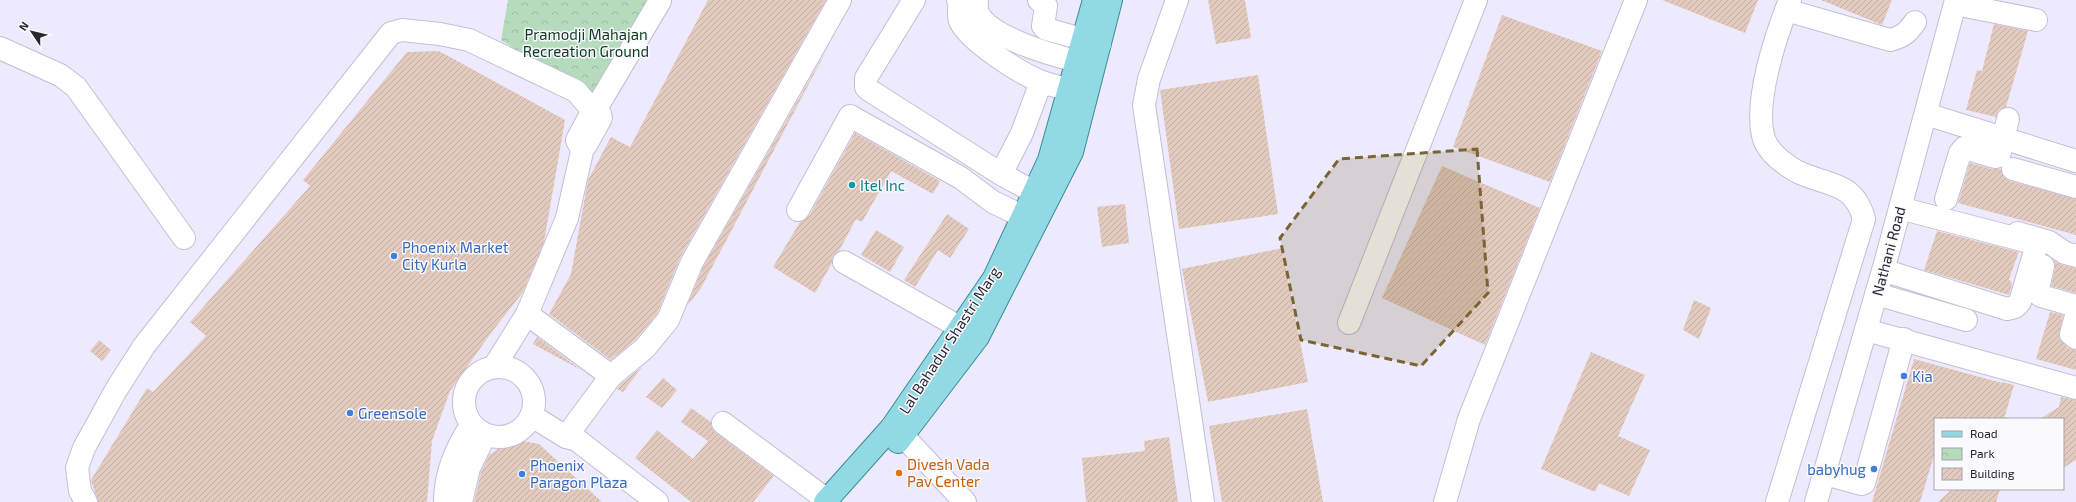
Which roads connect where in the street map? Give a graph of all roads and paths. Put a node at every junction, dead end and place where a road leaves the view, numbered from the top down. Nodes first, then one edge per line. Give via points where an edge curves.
1 (666, 0) edge
2 (840, 0) edge
3 (914, 0) edge
4 (958, 0) edge
5 (977, 0) edge
6 (1039, 0) edge
7 (1094, 0) edge
8 (1111, 0) edge
9 (1177, 0) edge
10 (1476, 0) edge
11 (1636, 0) edge
12 (1963, 2) edge
13 (1788, 5) edge
14 (2036, 20) dead end
15 (1916, 22) dead end
16 (1092, 42) junction
17 (0, 48) edge
18 (1077, 61) junction
19 (1041, 82) junction
20 (1069, 90) junction
21 (1932, 110) junction
22 (598, 115) junction
23 (2006, 128) junction
24 (1062, 150) junction
25 (2052, 154) junction
26 (2076, 161) edge
27 (2013, 170) dead end
28 (1000, 174) junction
29 (2044, 178) junction
30 (2076, 188) edge
31 (1034, 192) junction
32 (1946, 199) dead end
33 (1908, 207) junction
34 (798, 210) dead end
35 (1015, 213) junction
36 (184, 238) dead end
37 (2049, 242) junction
38 (2076, 256) edge
39 (844, 262) dead end
40 (1889, 272) junction
41 (1880, 295) junction
42 (2076, 306) edge
43 (527, 314) junction
44 (2076, 316) edge
45 (1966, 320) dead end
46 (1349, 323) dead end
47 (1871, 325) junction
48 (969, 332) junction
49 (2076, 338) edge
50 (1904, 339) junction
51 (1941, 343) junction
52 (494, 367) junction
53 (611, 376) junction
54 (2076, 388) edge
55 (532, 416) junction
56 (723, 423) dead end
57 (478, 430) junction
58 (897, 432) junction
59 (566, 438) junction
60 (1832, 476) junction
61 (832, 501) edge
62 (86, 502) edge
63 (445, 502) edge
64 (460, 502) edge
65 (641, 502) edge
66 (657, 502) edge
67 (965, 502) edge
68 (1203, 502) edge
69 (1445, 502) edge
70 (1776, 502) edge
71 (1816, 502) edge
72 (1832, 502) edge

1 - 22 street
2 - 53 street via 692,262 668,320 644,348
3 - 28 street via 866,78 866,87
4 - 19 street via 959,19 964,27 997,56
5 - 18 street via 979,16 1011,40
6 - 16 street via 1046,6 1043,26 1046,29
7 - 16 main road, Lal Bahadur Shastri Marg
8 - 16 main road, Lal Bahadur Shastri Marg
9 - 68 street via 1149,79 1144,105
10 - 46 street
11 - 69 street via 1469,419
12 - 14 street
12 - 21 street, Nathani Road
13 - 15 street via 1890,40 1908,33
13 - 70 street via 1763,89 1761,118 1764,140 1776,158 1797,171 1847,190 1861,208 1864,219
16 - 18 main road, Lal Bahadur Shastri Marg
16 - 24 main road, Lal Bahadur Shastri Marg
17 - 36 street via 60,75 76,87
18 - 20 main road, Lal Bahadur Shastri Marg
19 - 20 street
19 - 28 street via 1022,133
20 - 24 main road, Lal Bahadur Shastri Marg
21 - 23 street
21 - 33 street, Nathani Road
21 - 41 street, Nathani Road
22 - 43 street via 583,147 567,218
22 - 62 street via 576,91 469,40 402,30 391,33 144,346 84,448 77,468 80,491
23 - 25 street
23 - 32 street via 1999,156 1964,148 1947,176
24 - 31 main road, Lal Bahadur Shastri Marg via 1049,160
24 - 48 main road, Lal Bahadur Shastri Marg
25 - 26 street
25 - 29 street
27 - 29 street
28 - 31 street
29 - 30 street
31 - 35 main road, Lal Bahadur Shastri Marg
33 - 37 street
33 - 40 street, Nathani Road
33 - 40 street via 2026,241 2035,251 2020,302 2015,307 2007,309
34 - 35 street via 850,116 960,178 993,202
35 - 48 main road, Lal Bahadur Shastri Marg via 994,278
37 - 38 street via 2065,253
37 - 42 street via 2037,294
39 - 48 street
40 - 41 street, Nathani Road
41 - 45 street
41 - 47 street, Nathani Road
43 - 52 street
43 - 53 street
44 - 49 street via 2071,334
47 - 50 street
47 - 51 street
47 - 60 street, Nathani Road
48 - 58 main road, Lal Bahadur Shastri Marg
50 - 51 street
50 - 60 street via 1864,483
51 - 54 street
52 - 55 street via 506,367 518,372 527,380 534,397
52 - 57 street via 475,376 466,390 463,405
53 - 59 street
55 - 57 street via 526,426 516,434 504,438 492,438
55 - 59 street
56 - 61 street
57 - 63 street via 453,456 445,488
57 - 64 street
58 - 61 main road, Lal Bahadur Shastri Marg
58 - 67 street
59 - 65 street via 572,447
59 - 66 street via 577,440
60 - 71 street, Nathani Road
60 - 72 street, Nathani Road

